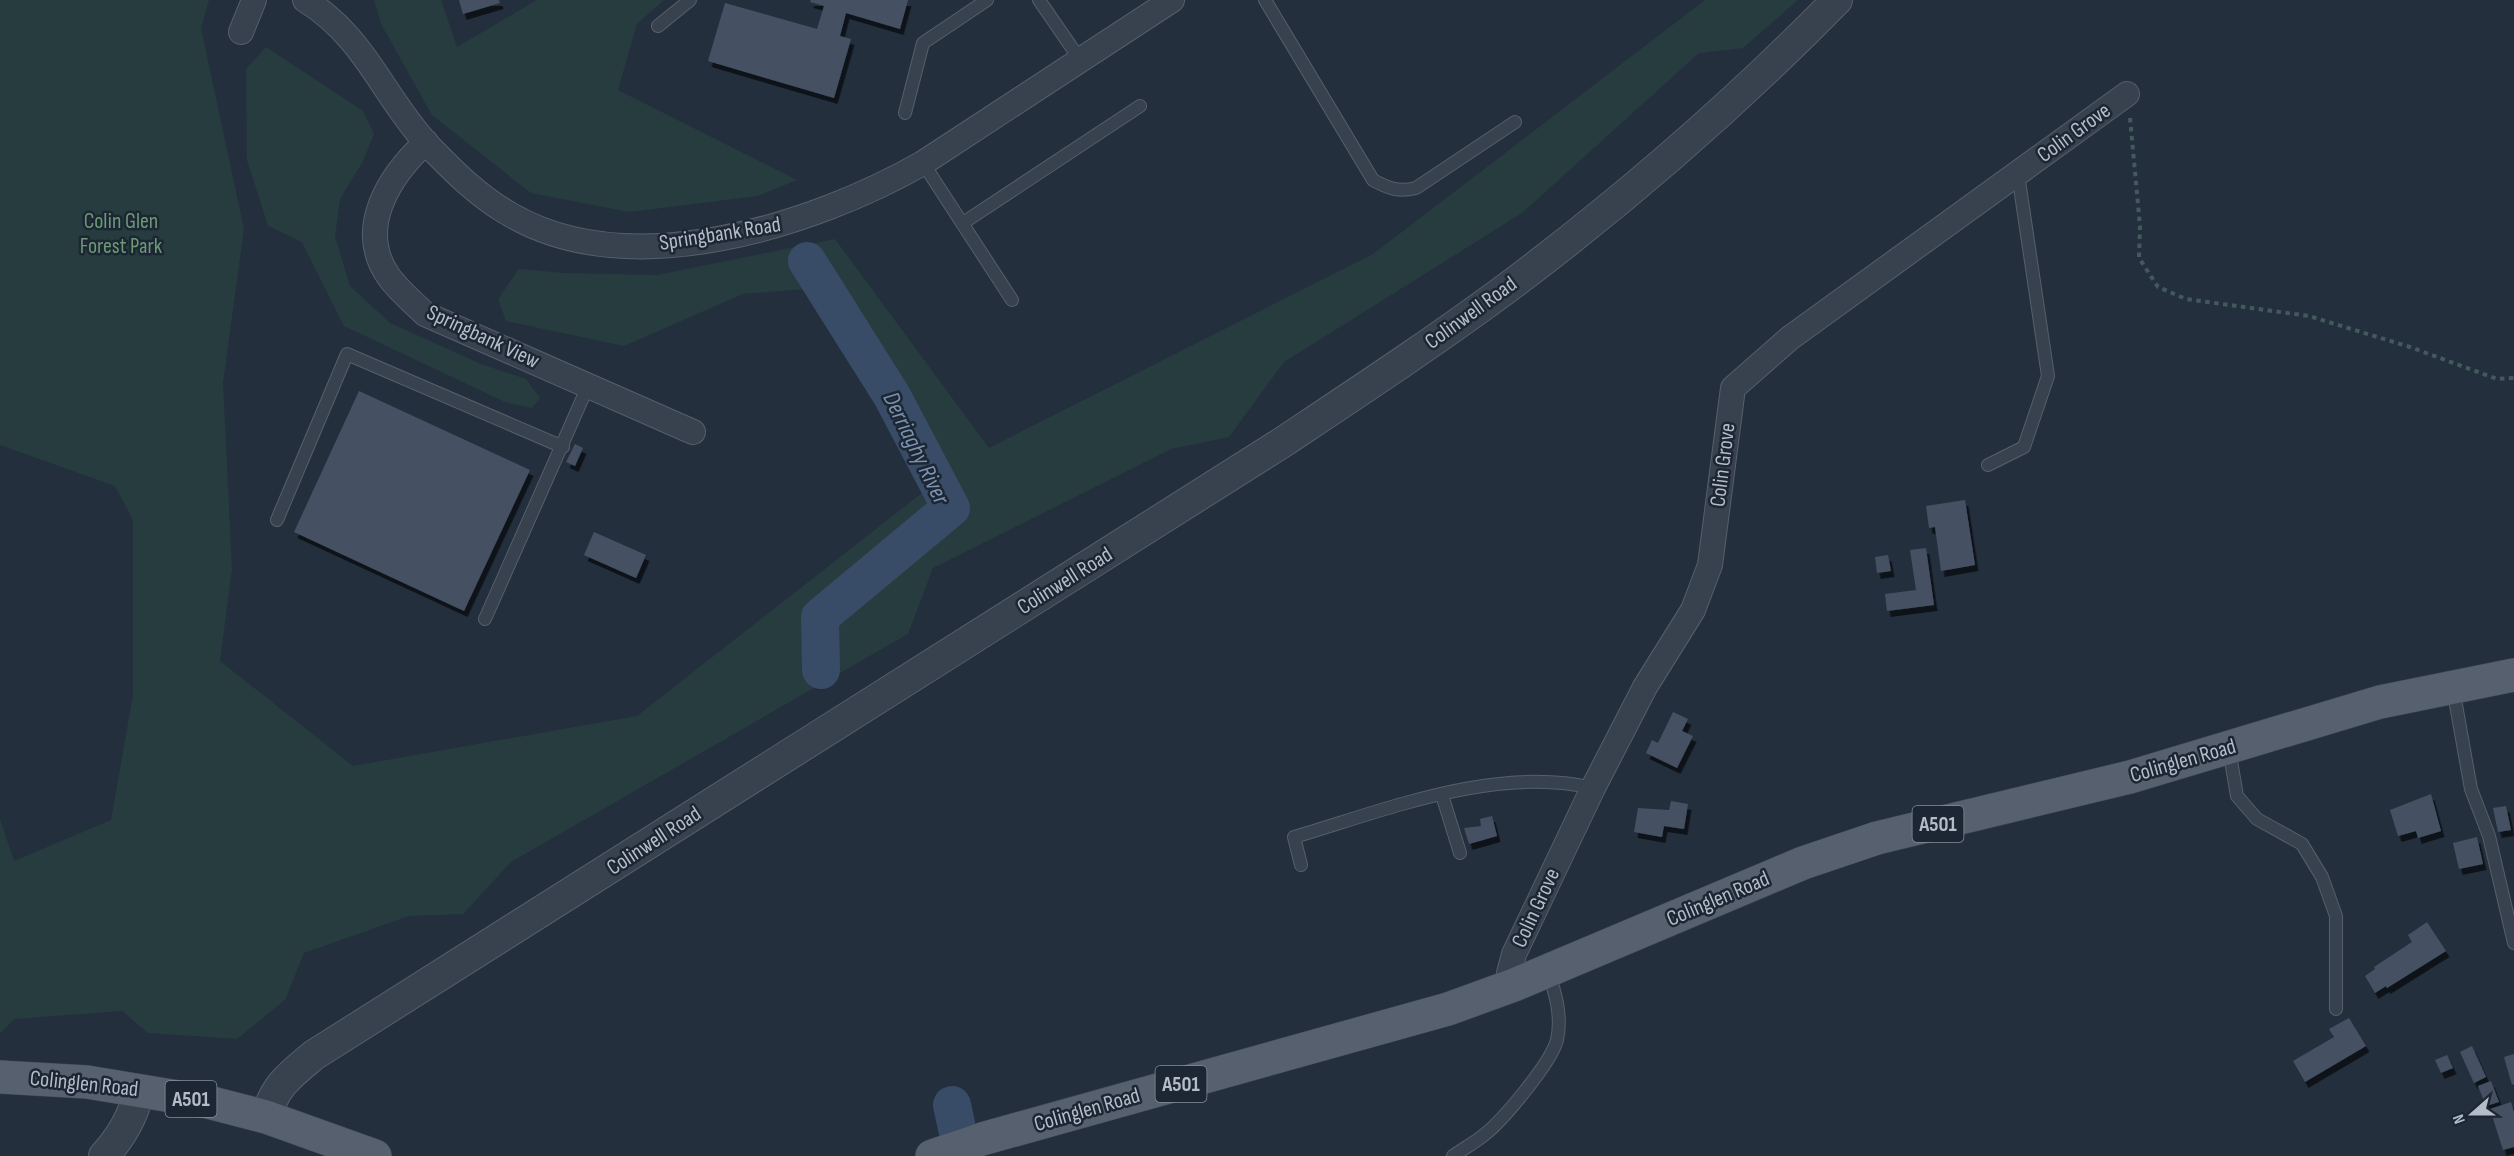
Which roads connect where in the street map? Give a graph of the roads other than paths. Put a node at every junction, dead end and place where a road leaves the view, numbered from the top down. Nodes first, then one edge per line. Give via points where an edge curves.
1 (254, 0) edge
2 (305, 0) edge
3 (690, 0) edge
4 (987, 0) edge
5 (1039, 0) edge
6 (1172, 0) edge
7 (1265, 0) edge
8 (1837, 0) edge
9 (658, 26) dead end
10 (241, 32) dead end
11 (1081, 61) junction
12 (2127, 94) road end
13 (1140, 106) dead end
14 (905, 113) dead end
15 (1515, 122) dead end
16 (426, 142) junction
17 (923, 163) junction
18 (2018, 174) junction
19 (963, 223) junction
20 (1012, 300) dead end
21 (588, 386) junction
22 (693, 432) dead end
23 (562, 447) junction
24 (1988, 465) dead end
25 (277, 520) dead end
26 (485, 619) dead end
27 (2514, 675) edge
28 (2452, 687) junction
29 (2229, 749) junction
30 (1593, 788) junction
31 (1442, 795) junction
32 (1460, 853) dead end
33 (1301, 865) dead end
34 (2514, 943) edge
35 (1548, 971) junction
36 (1514, 985) junction
37 (2336, 1009) dead end
38 (0, 1077) edge
39 (139, 1090) junction
40 (266, 1116) junction
41 (937, 1154) edge
42 (104, 1156) edge
43 (375, 1156) edge
44 (1453, 1156) edge

1 - 10 street
2 - 16 street, Springbank Road via 337,22 352,39
3 - 9 lane
4 - 14 lane via 923,44
5 - 11 lane
6 - 11 street, Springbank Road
7 - 15 lane via 1373,180 1387,189 1416,188
8 - 40 street, Colinwell Road via 1722,110 1625,195 1515,282 1417,352 1026,606 314,1055 282,1081
11 - 17 street, Springbank Road
12 - 18 street, Colin Grove
13 - 19 lane
16 - 17 street, Springbank Road via 480,194 512,216 572,238 611,244 686,242 790,223 855,198
16 - 21 street, Springbank View via 385,190 379,207 377,243 388,276 425,314
17 - 19 lane
18 - 24 lane via 2048,376 2024,447
18 - 30 street, Colin Grove via 1790,338 1733,388 1710,565 1693,610 1645,687
19 - 20 lane
21 - 22 street, Springbank View
21 - 23 lane
23 - 25 lane via 347,354
23 - 26 lane
27 - 28 main road, Colinglen Road / A501
28 - 29 main road, Colinglen Road / A501 via 2380,702
28 - 34 lane via 2471,789 2489,836
29 - 35 main road, Colinglen Road / A501 via 1867,842 1740,888
29 - 37 lane via 2237,796 2257,819 2302,844 2322,877 2336,916
30 - 31 lane via 1509,781
30 - 36 street, Colin Grove via 1514,954 1509,973
31 - 32 lane
31 - 33 lane via 1294,837
35 - 36 main road, Colinglen Road / A501
35 - 44 lane via 1559,1019 1556,1042 1515,1102 1484,1135
36 - 41 main road, Colinglen Road / A501 via 1380,1029
38 - 39 main road, Colinglen Road / A501 via 87,1082
39 - 40 main road, Colinglen Road / A501
39 - 42 street via 133,1115
40 - 43 main road, Colinglen Road / A501

